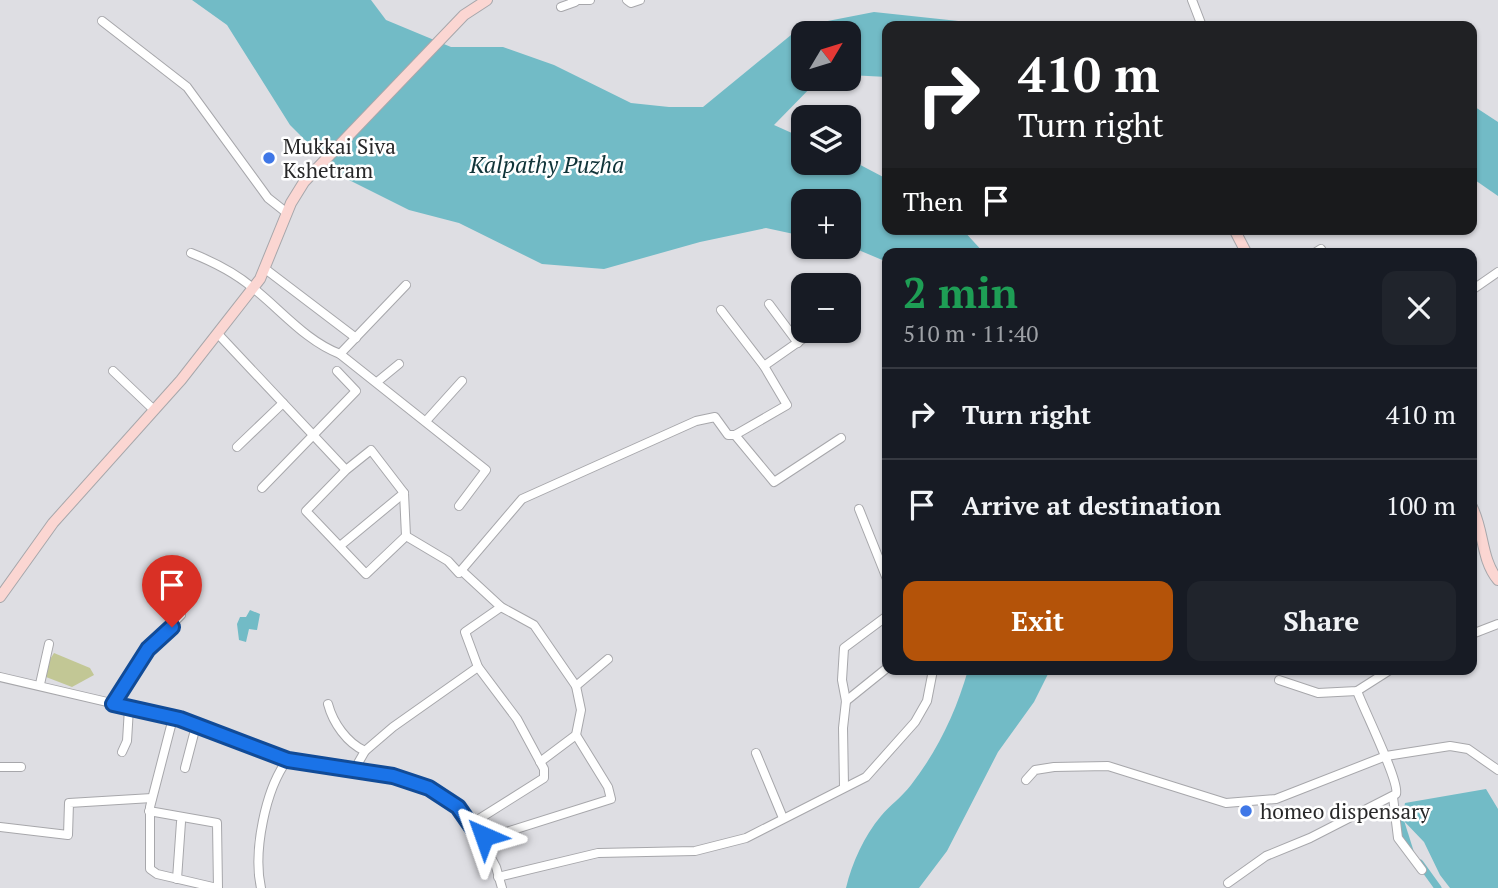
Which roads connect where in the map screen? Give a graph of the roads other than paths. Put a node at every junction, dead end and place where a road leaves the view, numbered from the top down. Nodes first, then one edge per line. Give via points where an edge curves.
1 (487, 0) edge
2 (590, 0) edge
3 (626, 0) edge
4 (640, 0) edge
5 (1192, 0) edge
6 (573, 1) edge
7 (561, 7) dead end
8 (102, 21) dead end
9 (1200, 21) edge
10 (287, 213) junction
11 (191, 253) dead end
12 (264, 268) junction
13 (1498, 272) edge
14 (405, 285) dead end
15 (252, 287) junction
16 (1477, 287) edge
17 (769, 304) dead end
18 (721, 310) dead end
19 (791, 334) edge
20 (219, 335) junction
21 (356, 338) junction
22 (798, 343) edge
23 (340, 354) junction
24 (399, 364) dead end
25 (764, 366) junction
26 (113, 371) dead end
27 (337, 371) dead end
28 (462, 381) dead end
29 (377, 382) junction
30 (283, 403) junction
31 (154, 410) junction
32 (426, 421) junction
33 (313, 434) junction
34 (735, 435) junction
35 (841, 438) dead end
36 (237, 447) dead end
37 (346, 470) junction
38 (262, 488) dead end
39 (404, 493) junction
40 (459, 506) dead end
41 (859, 509) dead end
42 (1477, 518) edge
43 (407, 536) junction
44 (340, 546) junction
45 (882, 566) edge
46 (462, 571) junction
47 (1498, 580) edge
48 (0, 597) edge
49 (501, 607) junction
50 (181, 615) dead end
51 (882, 620) edge
52 (1498, 624) edge
53 (1477, 632) edge
54 (49, 644) dead end
55 (608, 659) dead end
56 (478, 667) junction
57 (882, 672) edge
58 (932, 675) edge
59 (1382, 675) edge
60 (0, 677) edge
61 (1279, 680) dead end
62 (40, 684) junction
63 (576, 686) junction
64 (1357, 691) junction
65 (846, 701) junction
66 (113, 704) junction
67 (328, 704) dead end
68 (129, 708) junction
69 (173, 718) junction
70 (196, 726) junction
71 (576, 735) junction
72 (365, 751) junction
73 (122, 752) dead end
74 (756, 753) dead end
75 (1386, 756) junction
76 (288, 760) junction
77 (540, 762) junction
78 (22, 766) dead end
79 (0, 767) edge
80 (185, 768) dead end
81 (1497, 768) edge
82 (354, 772) junction
83 (1026, 780) dead end
84 (844, 786) junction
85 (1393, 797) junction
86 (152, 798) junction
87 (149, 811) junction
88 (783, 818) junction
89 (181, 822) dead end
90 (471, 824) junction
91 (0, 827) edge
92 (481, 840) junction
93 (1422, 870) dead end
94 (498, 877) junction
95 (177, 879) junction
96 (1228, 883) dead end
97 (218, 888) edge
98 (261, 888) edge
99 (502, 888) edge

1 - 10 main road via 464,15 313,171
2 - 6 street
3 - 4 street
5 - 9 street
6 - 7 street
8 - 10 street via 187,88 268,198
10 - 12 main road
11 - 15 street via 223,266
12 - 15 main road
12 - 21 street
13 - 16 street
14 - 21 street
15 - 20 main road
15 - 23 street via 319,346
17 - 19 street
18 - 25 street
20 - 30 street
20 - 31 main road
21 - 23 street
22 - 25 street
23 - 29 street
24 - 29 street
25 - 34 street via 787,405
26 - 31 street
27 - 33 street via 356,391
28 - 32 street
29 - 32 street
30 - 33 street
30 - 36 street
31 - 48 main road via 53,523
32 - 40 street via 487,471
33 - 37 street
33 - 38 street
34 - 35 street via 774,482
34 - 46 street via 728,435 715,417 696,421 522,499
37 - 39 street via 371,450
37 - 44 street via 306,510
39 - 43 street
39 - 44 street
41 - 45 street
42 - 47 main road via 1487,562
43 - 44 street via 366,574
43 - 46 street
46 - 49 street
49 - 56 street via 465,632
49 - 63 street via 534,625
50 - 66 street via 148,649
51 - 65 street via 844,648
52 - 53 street
54 - 62 street
55 - 63 street
56 - 72 street
56 - 77 street via 517,719
57 - 65 street
58 - 84 street via 927,701 915,722 866,777
59 - 64 street
60 - 62 street
61 - 64 street via 1318,692
62 - 66 street
63 - 71 street via 581,710
64 - 75 street
65 - 84 street
66 - 68 street
67 - 72 street via 353,746
68 - 69 street
68 - 73 street
69 - 70 street
69 - 86 street
70 - 76 street
70 - 80 street
71 - 77 street
71 - 92 street via 611,799
72 - 82 street
74 - 88 street
75 - 81 street via 1450,746 1468,749
75 - 83 street via 1306,790 1254,802 1226,803 1108,766 1035,770
75 - 85 street via 1398,788
76 - 82 street
76 - 98 street via 262,819
77 - 90 street via 544,778
78 - 79 street
82 - 90 street via 393,776 429,788 458,807
84 - 88 street
85 - 93 street via 1398,838
85 - 96 street via 1266,856
86 - 87 street
86 - 91 street via 69,803 68,835
87 - 95 street via 150,869
87 - 97 street via 217,823
88 - 94 street via 746,838 695,851 598,853
89 - 95 street
90 - 92 street
92 - 94 street
94 - 99 street
95 - 97 street

